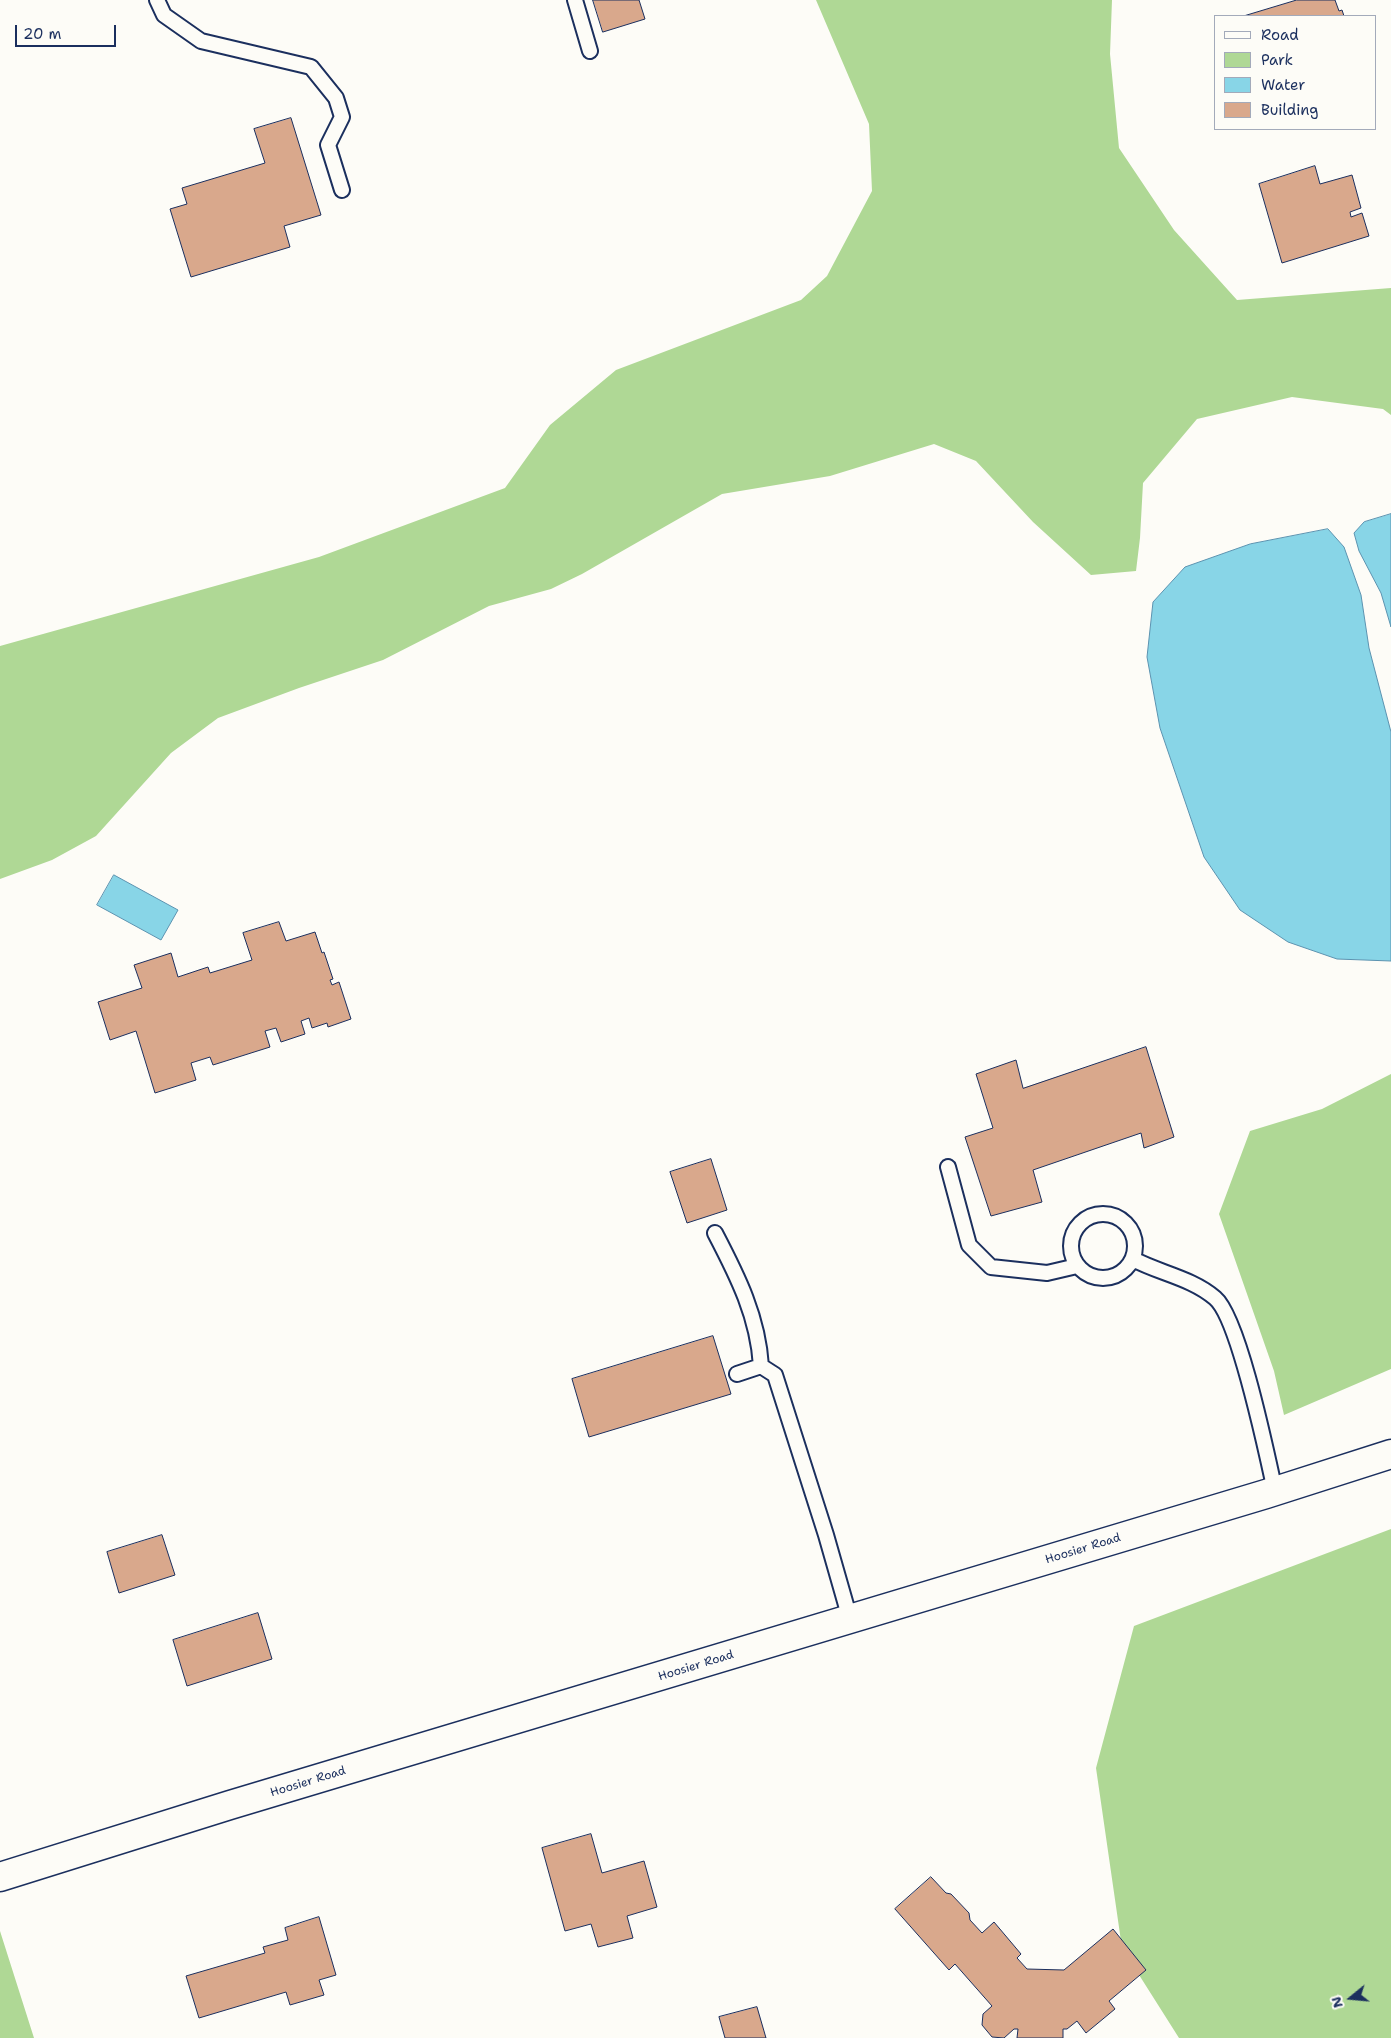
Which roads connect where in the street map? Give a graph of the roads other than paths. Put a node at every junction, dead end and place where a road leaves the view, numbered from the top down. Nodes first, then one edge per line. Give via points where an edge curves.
1 (156, 0) edge
2 (576, 0) edge
3 (590, 51) dead end
4 (342, 190) dead end
5 (948, 1167) dead end
6 (715, 1233) dead end
7 (1132, 1259) junction
8 (1077, 1266) junction
9 (761, 1366) junction
10 (737, 1374) dead end
11 (1391, 1454) edge
12 (1275, 1491) junction
13 (850, 1619) junction
14 (0, 1876) edge

1 - 4 lane via 164,15 201,41 311,67 336,98 342,117 328,145
2 - 3 lane
5 - 8 lane via 969,1245 991,1267 1047,1272
6 - 9 lane via 746,1295 760,1342
7 - 8 lane via 1122,1272 1111,1277 1100,1278
7 - 8 lane via 1134,1237 1123,1220 1113,1215 1096,1214 1086,1218 1072,1236 1071,1247
7 - 12 lane via 1190,1282 1217,1299 1234,1331
9 - 10 lane
9 - 13 lane via 775,1375
11 - 12 street, Hoosier Road
12 - 13 street, Hoosier Road
13 - 14 street, Hoosier Road

